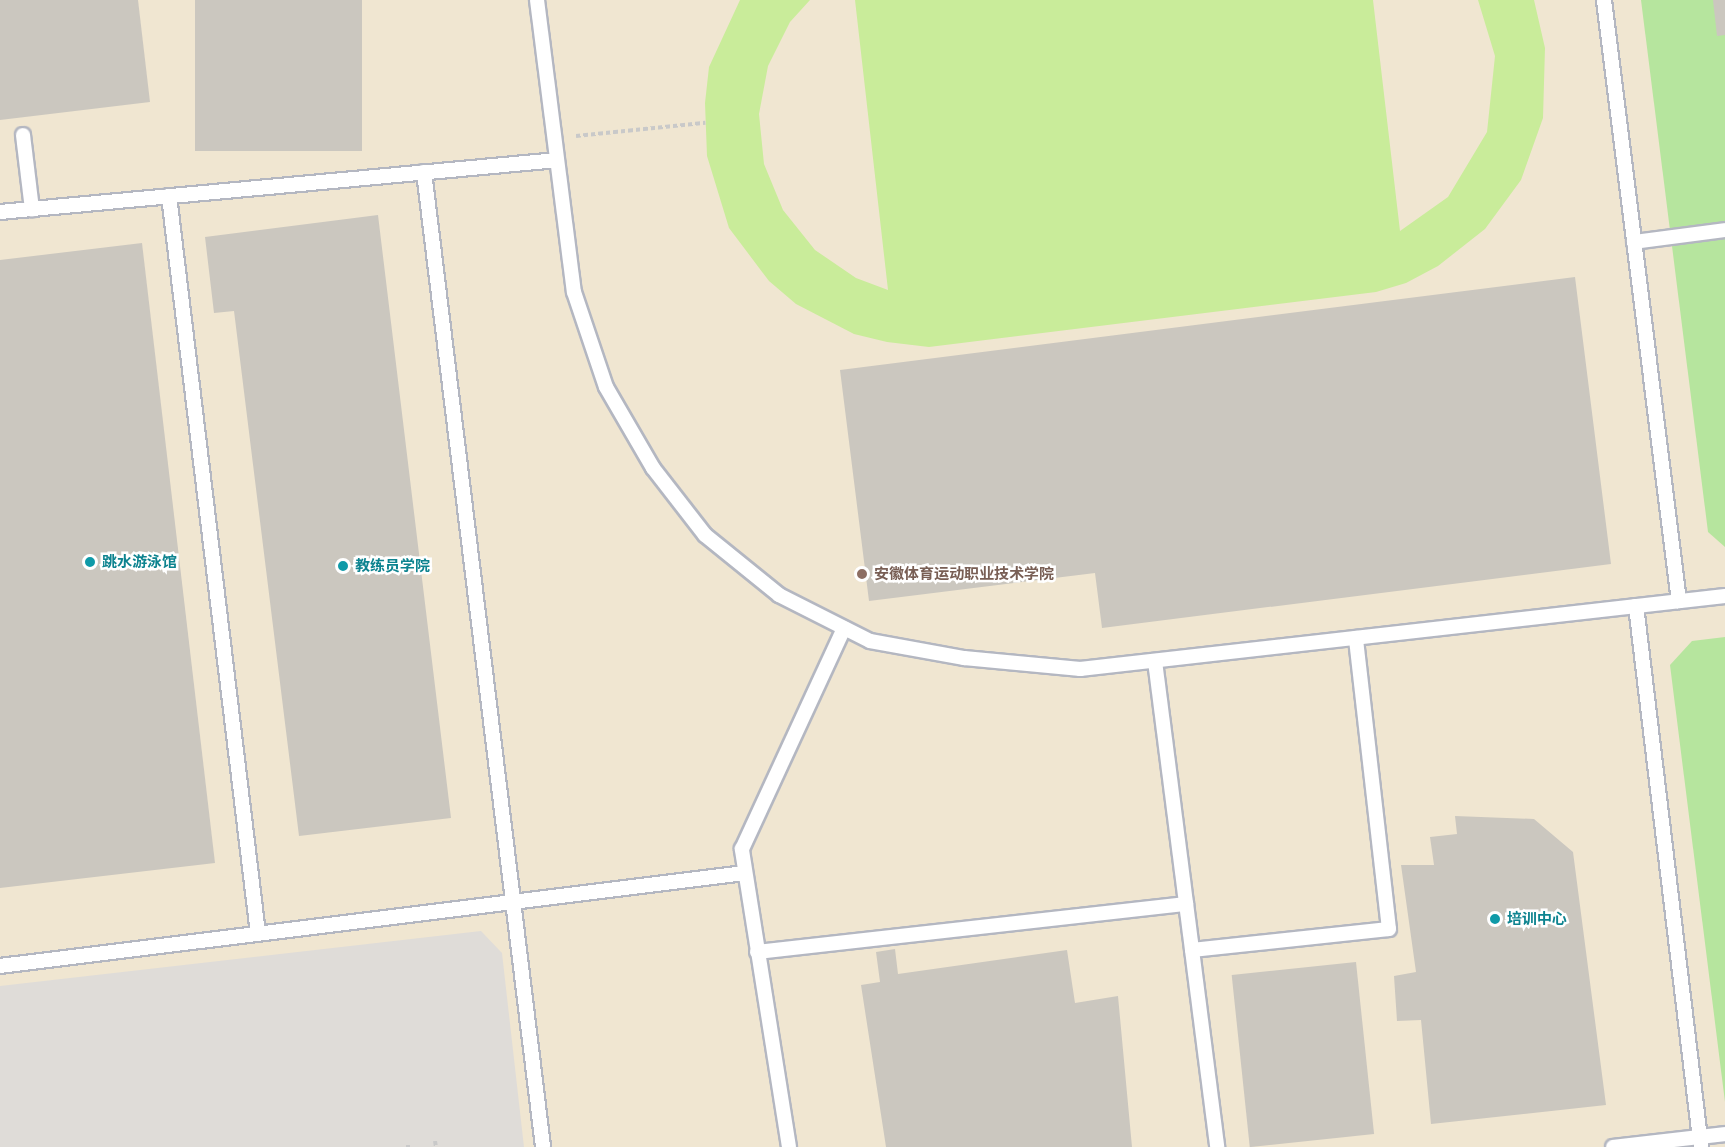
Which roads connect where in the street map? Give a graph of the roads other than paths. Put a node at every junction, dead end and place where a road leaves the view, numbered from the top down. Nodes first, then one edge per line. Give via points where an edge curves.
1 (537, 0) edge
2 (1604, 0) edge
3 (23, 135) dead end
4 (557, 160) junction
5 (424, 172) junction
6 (169, 196) junction
7 (32, 209) junction
8 (0, 212) edge
9 (1725, 230) edge
10 (1634, 242) junction
11 (1725, 596) edge
12 (1679, 602) junction
13 (1636, 606) junction
14 (844, 628) junction
15 (1356, 638) junction
16 (1155, 661) junction
17 (745, 873) junction
18 (513, 902) junction
19 (1186, 904) junction
20 (258, 934) junction
21 (1192, 950) junction
22 (758, 952) junction
23 (0, 966) edge
24 (1725, 1134) edge
25 (1700, 1142) edge
26 (543, 1147) edge
27 (789, 1147) edge
28 (1217, 1147) edge
29 (1613, 1147) edge

1 - 4 lane
2 - 10 lane
3 - 7 lane
4 - 5 lane
4 - 14 lane via 573,292 606,387 653,468 705,535 779,595
5 - 6 lane
5 - 18 lane
6 - 7 lane
6 - 20 lane
7 - 8 lane
9 - 10 lane
10 - 12 lane
11 - 12 lane
12 - 13 lane
13 - 15 lane
13 - 25 lane
14 - 16 lane via 870,641 964,658 1080,669
14 - 17 lane via 742,849
15 - 16 lane
15 - 21 lane via 1389,929
16 - 19 lane
17 - 18 lane
17 - 22 lane
18 - 20 lane
18 - 26 lane
19 - 21 lane
19 - 22 lane
20 - 23 lane
21 - 28 lane
22 - 27 lane
24 - 25 lane
25 - 29 lane

